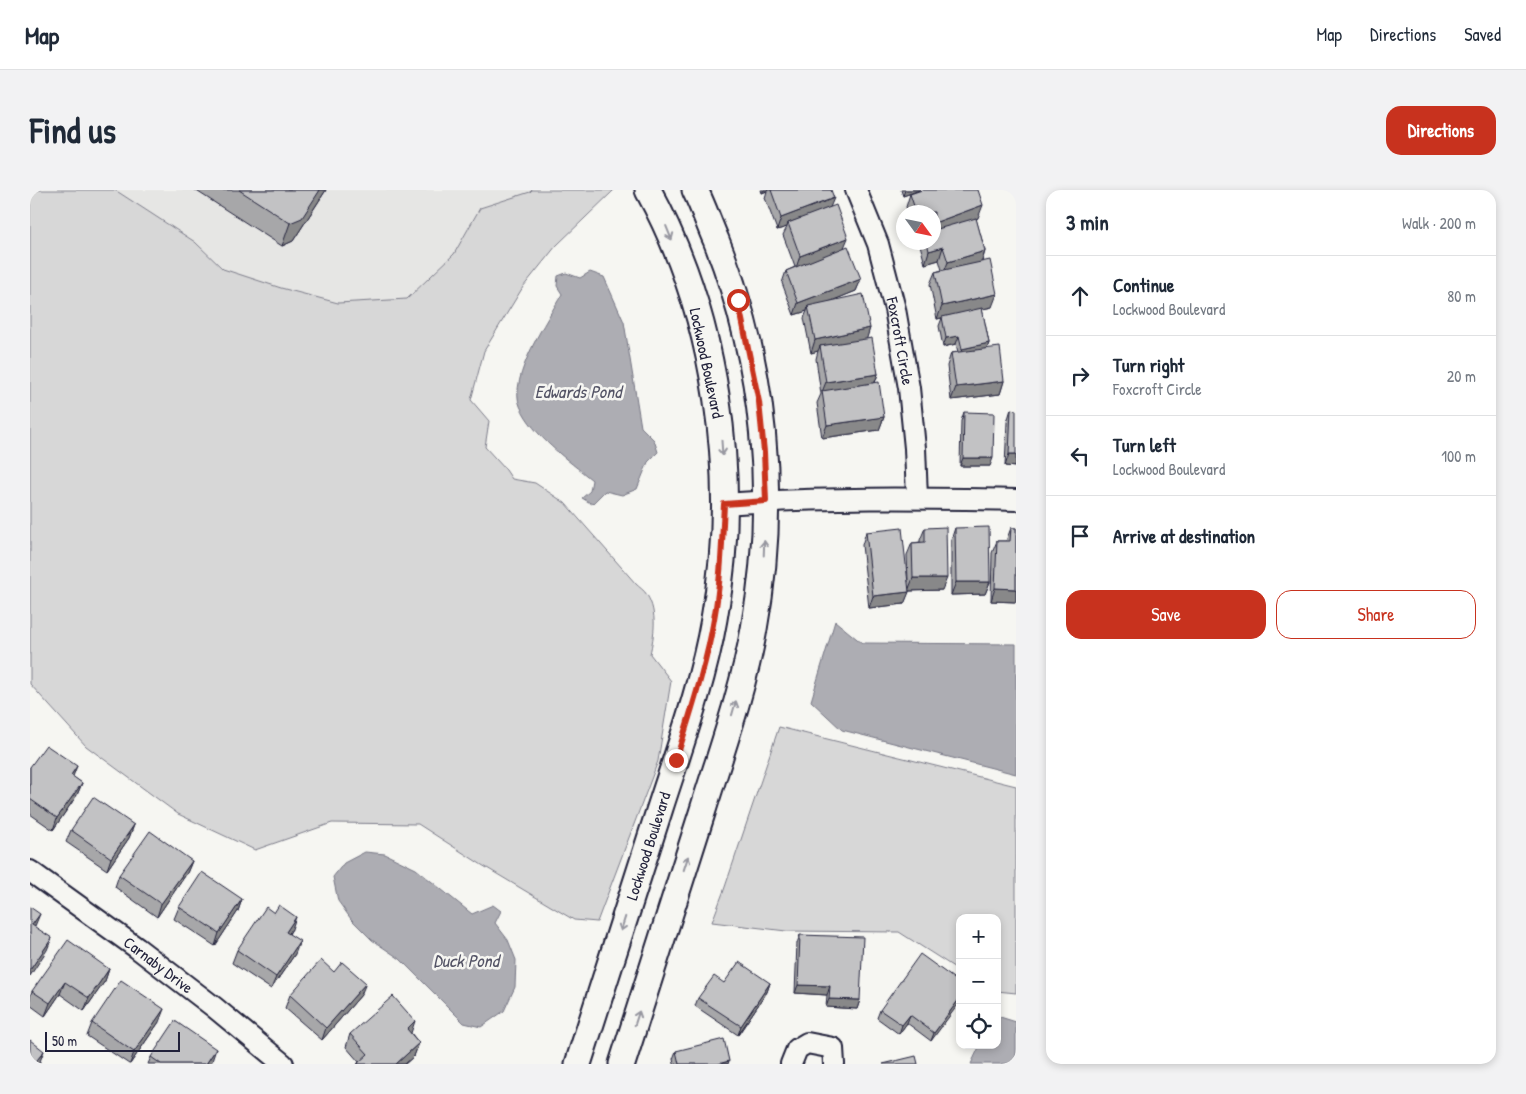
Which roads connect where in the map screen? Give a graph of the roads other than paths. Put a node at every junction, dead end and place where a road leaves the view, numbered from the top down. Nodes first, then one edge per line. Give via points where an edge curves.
1 (648, 190) edge
2 (695, 190) edge
3 (856, 190) edge
4 (917, 498) junction
5 (1016, 500) edge
6 (766, 501) junction
7 (724, 504) junction
8 (30, 871) edge
9 (284, 1064) edge
10 (578, 1064) edge
11 (622, 1064) edge
12 (791, 1064) edge
13 (834, 1064) edge

1 -> 7 main road, Lockwood Boulevard via 664,219 684,270 712,370 720,418
2 - 6 main road via 738,300 759,402
3 - 4 street, Foxcroft Circle via 878,244 895,309 909,388
4 - 5 street
4 - 6 street
6 - 7 street
11 -> 6 main road via 722,752 745,668 763,564
7 -> 10 main road, Lockwood Boulevard via 722,564 703,670
8 - 9 street, Carnaby Drive via 137,948
12 - 13 street via 797,1049 807,1042 833,1048

